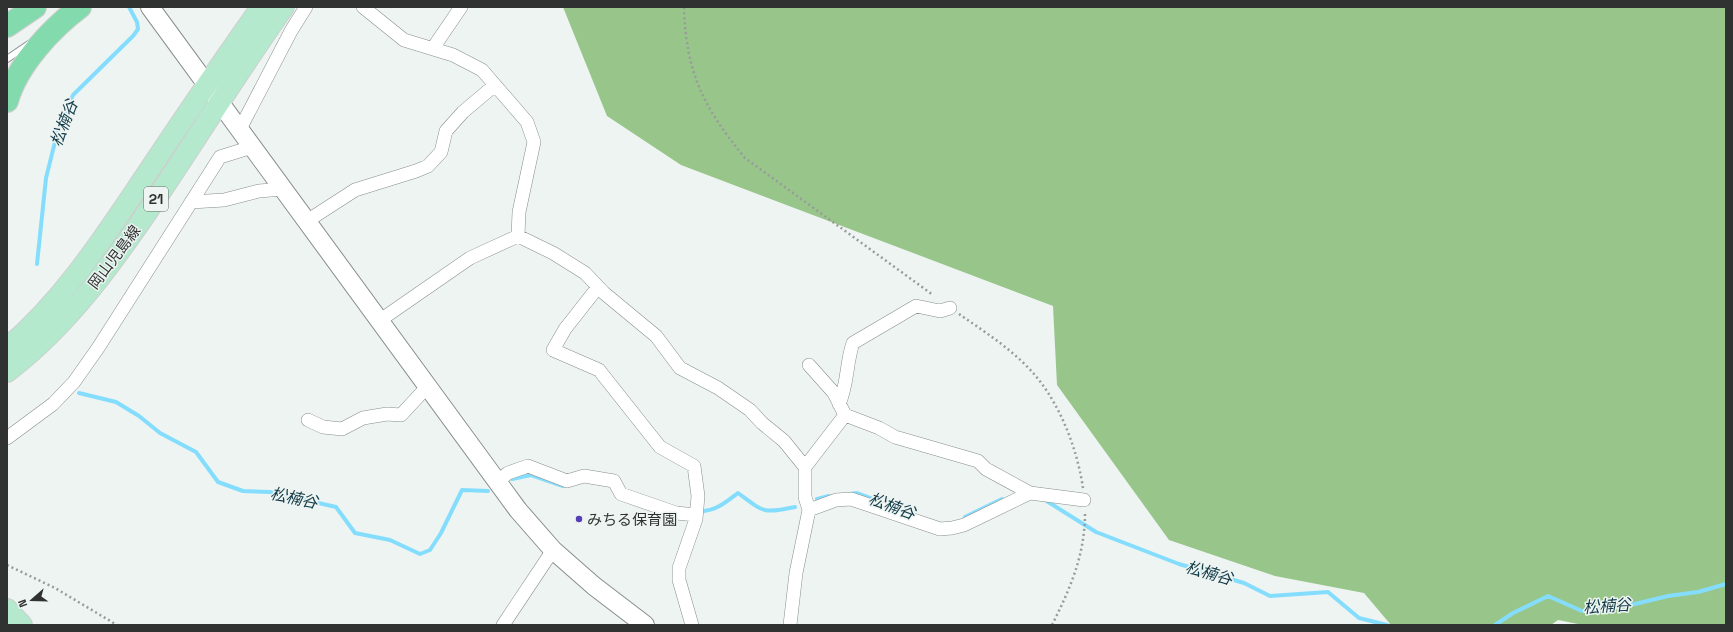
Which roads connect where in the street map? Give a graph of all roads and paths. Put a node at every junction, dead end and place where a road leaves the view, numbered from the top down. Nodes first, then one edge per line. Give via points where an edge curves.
1 (35, 7) edge
2 (151, 7) edge
3 (261, 7) edge
4 (284, 7) edge
5 (306, 7) edge
6 (363, 7) edge
7 (461, 7) edge
8 (684, 7) edge
9 (74, 12) edge
10 (7, 26) edge
11 (433, 48) junction
12 (7, 59) edge
13 (207, 84) junction
14 (495, 85) junction
15 (7, 101) edge
16 (221, 102) junction
17 (240, 129) junction
18 (252, 147) junction
19 (283, 189) junction
20 (191, 202) junction
21 (307, 221) junction
22 (518, 236) junction
23 (598, 287) junction
24 (950, 308) junction
25 (378, 321) junction
26 (7, 348) edge
27 (809, 365) dead end
28 (7, 372) edge
29 (427, 387) junction
30 (842, 409) junction
31 (308, 420) dead end
32 (7, 438) edge
33 (805, 467) junction
34 (497, 482) junction
35 (1030, 493) junction
36 (1084, 500) junction
37 (809, 510) junction
38 (696, 516) junction
39 (553, 550) junction
40 (7, 565) edge
41 (7, 610) edge
42 (22, 625) edge
43 (117, 625) edge
44 (503, 625) edge
45 (645, 625) edge
46 (692, 625) edge
47 (790, 625) edge
48 (1052, 625) edge

1 - 10 highway
2 - 13 street
3 - 13 main road, 岡山児島線 / 21
4 - 16 main road, 岡山児島線 / 21 via 247,59
5 - 17 street
6 - 11 street via 404,40
7 - 11 street
8 - 24 path via 689,54 696,84 724,133 745,158
9 - 12 lane
9 - 15 highway via 33,52
11 - 14 street via 482,70
13 - 16 street
13 - 26 main road, 岡山児島線 / 21 via 63,292 32,326
14 - 21 street via 463,112 446,131 441,152 428,166 355,190
14 - 22 street via 527,122 534,142 519,212
16 - 17 street
16 - 28 main road, 岡山児島線 / 21 via 127,242 76,308 50,335
17 - 18 street
18 - 19 street
18 - 20 street via 220,157
19 - 20 street via 259,191 224,200
19 - 21 street
20 - 32 street via 74,382 30,424
21 - 25 street
22 - 23 street via 553,253 585,273
22 - 25 street via 470,258
23 - 33 street via 656,336 680,368 718,388 750,410 784,441
23 - 38 street via 565,329 553,350 599,370 660,447 694,466 698,496
24 - 30 street via 940,311 916,306 853,343 849,353
24 - 36 path via 1006,348 1033,373 1044,388 1061,417 1074,448
25 - 29 street
27 - 30 street via 834,393
29 - 31 street via 401,415 387,414 364,418 342,429 323,427
29 - 34 street
30 - 33 street
30 - 35 street via 895,438 978,461 986,469
33 - 37 street via 805,497
34 - 38 street via 508,473 528,466 567,481 584,476 614,481 621,494 676,513
34 - 39 street
35 - 36 street
35 - 37 street via 964,525 940,529 851,499 836,500
36 - 48 path via 1085,517 1080,553 1070,590
37 - 47 street via 794,587
38 - 46 street via 679,568 679,580
39 - 44 street
39 - 45 street
40 - 43 path via 56,588
41 - 42 main road

